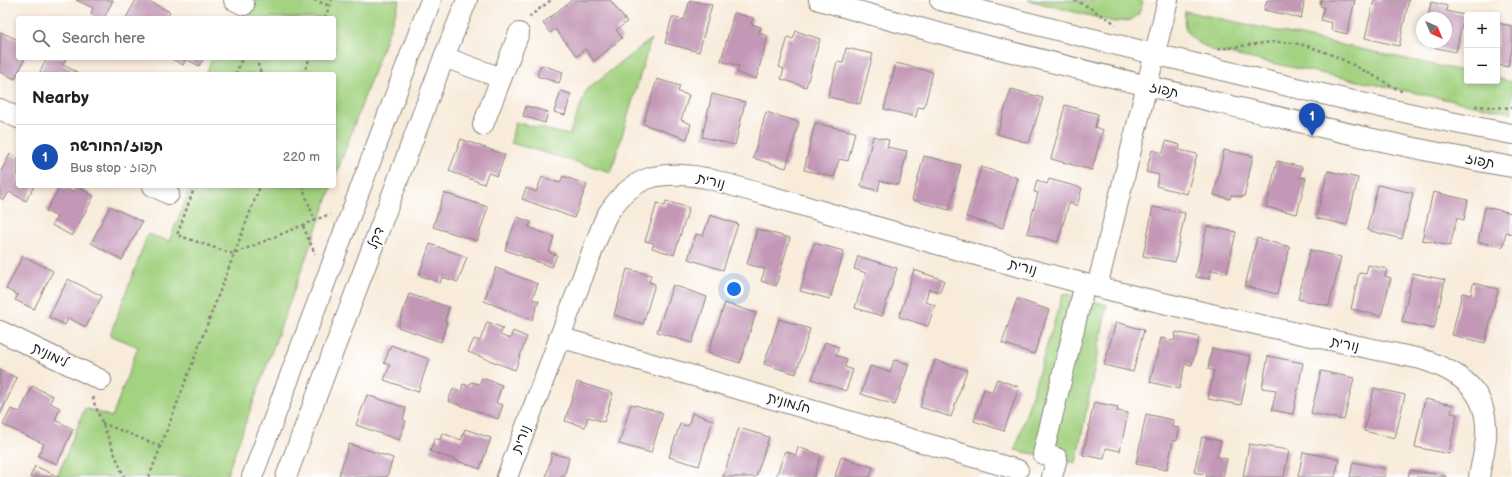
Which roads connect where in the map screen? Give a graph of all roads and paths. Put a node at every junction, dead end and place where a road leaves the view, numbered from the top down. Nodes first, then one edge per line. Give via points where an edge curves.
1 (314, 0) edge
2 (332, 0) edge
3 (431, 0) edge
4 (467, 0) edge
5 (551, 0) edge
6 (819, 0) edge
7 (940, 0) edge
8 (1074, 0) edge
9 (1168, 0) edge
10 (330, 6) junction
11 (326, 16) edge
12 (1118, 26) dead end
13 (519, 33) joint
14 (1212, 49) dead end
15 (1154, 54) junction
16 (444, 57) junction
17 (241, 60) edge
18 (257, 60) edge
19 (309, 60) edge
20 (237, 72) edge
21 (261, 72) edge
22 (304, 72) edge
23 (501, 78) junction
24 (1147, 86) junction
25 (1406, 93) dead end
26 (1468, 106) dead end
27 (1512, 108) edge
28 (0, 109) edge
29 (16, 117) edge
30 (483, 125) dead end
31 (1512, 134) edge
32 (1512, 167) edge
33 (194, 188) edge
34 (259, 188) edge
35 (303, 188) edge
36 (355, 203) junction
37 (316, 221) junction
38 (235, 253) junction
39 (1091, 285) junction
40 (0, 331) edge
41 (560, 337) junction
42 (101, 380) joint
43 (102, 423) junction
44 (160, 446) junction
45 (1018, 470) dead end
46 (124, 477) edge
47 (149, 477) edge
48 (252, 477) edge
49 (286, 477) edge
50 (507, 477) edge
51 (1052, 477) edge
52 (1478, 477) edge

1 - 10 path
2 - 10 path
3 - 36 street
4 - 16 street, דקל
5 - 13 path via 523,22
6 - 24 street, תפוז
7 - 15 street
8 - 12 path
9 - 15 street
10 - 11 path
13 - 23 street
14 - 25 path via 1261,43 1301,44 1323,51
15 - 24 street
15 - 31 street via 1333,97
16 - 23 street
16 - 49 street, דקל
17 - 20 path
18 - 21 path
19 - 22 path
23 - 30 street
24 - 32 street, תפוז via 1333,130
24 - 39 street
26 - 27 path
28 - 29 street
33 - 38 path via 177,235
34 - 38 path
35 - 37 path
36 - 37 path
36 - 48 street
37 - 38 path
38 - 44 path
39 - 41 street, נורית via 706,178 669,174 652,176 636,184 620,197 606,216
39 - 51 street via 1043,454 1057,458
39 - 52 street, נורית via 1440,365 1468,383 1483,407 1486,437
40 - 42 street, לימונית
41 - 45 street, חלמונית
41 - 50 street, נורית
42 - 43 path via 93,400
43 - 44 path
43 - 46 path
44 - 47 path

